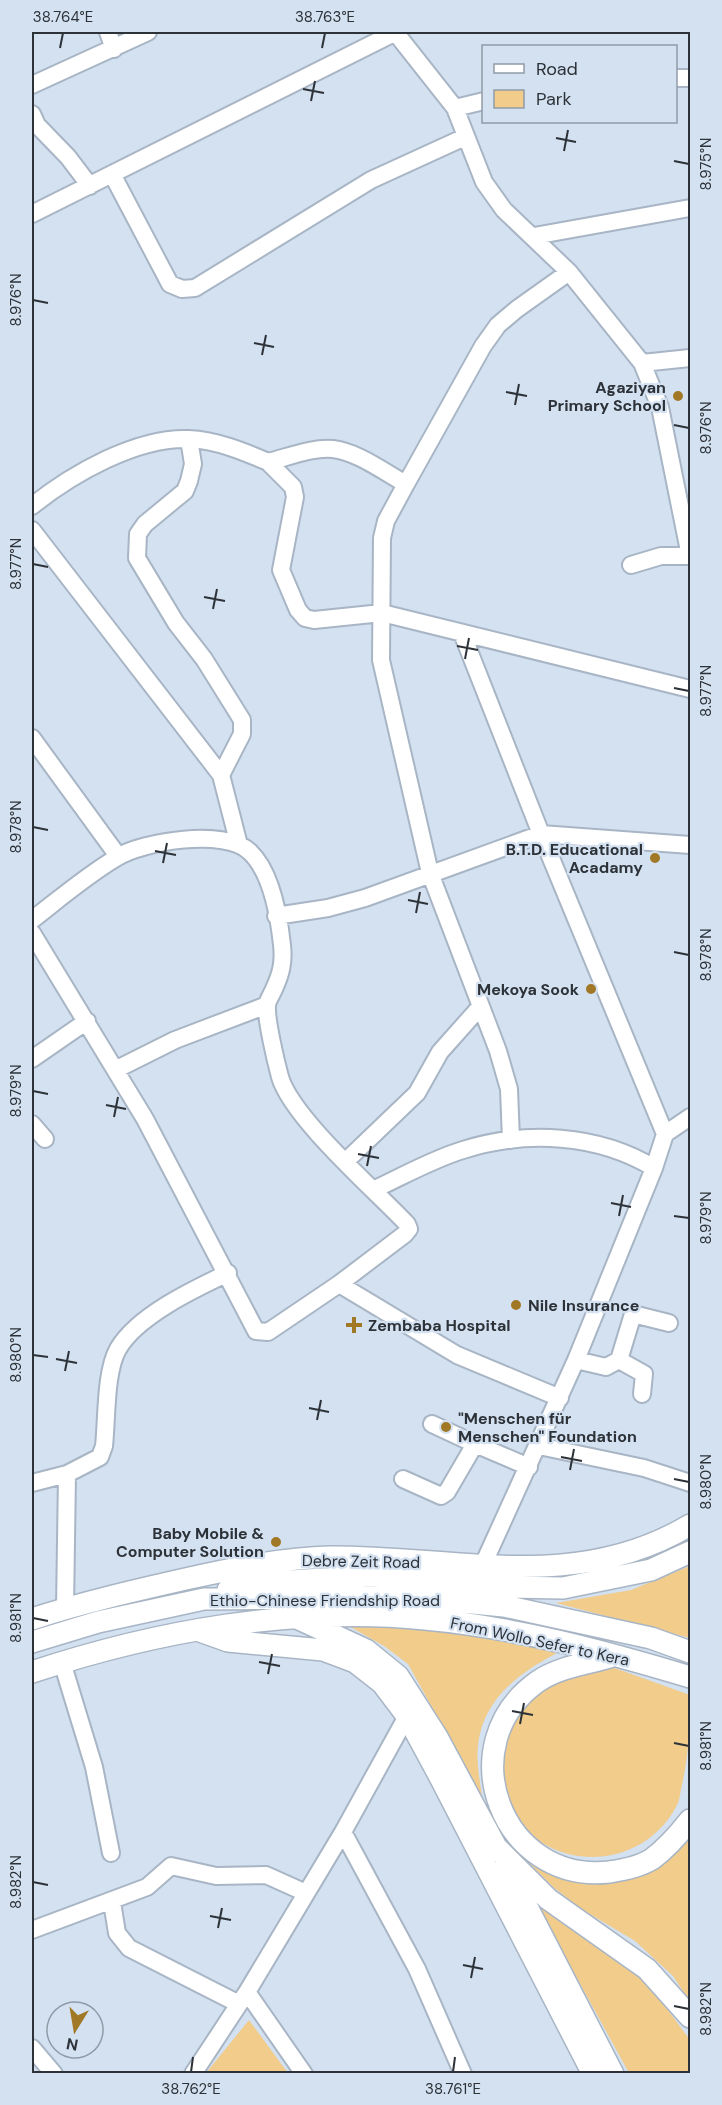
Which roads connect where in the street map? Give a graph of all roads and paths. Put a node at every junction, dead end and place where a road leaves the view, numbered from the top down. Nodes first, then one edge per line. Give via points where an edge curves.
1 (108, 32) edge
2 (148, 32) edge
3 (395, 32) edge
4 (114, 49) junction
5 (32, 85) edge
6 (482, 101) edge
7 (455, 108) junction
8 (32, 114) edge
9 (465, 137) junction
10 (112, 174) junction
11 (90, 186) junction
12 (690, 208) edge
13 (32, 214) edge
14 (534, 236) junction
15 (569, 272) junction
16 (690, 358) edge
17 (642, 363) junction
18 (189, 439) junction
19 (268, 462) junction
20 (406, 484) junction
21 (32, 506) edge
22 (32, 530) edge
23 (690, 556) edge
24 (631, 564) dead end
25 (382, 613) junction
26 (462, 633) junction
27 (690, 690) edge
28 (32, 738) edge
29 (221, 775) junction
30 (541, 834) junction
31 (239, 844) junction
32 (690, 844) edge
33 (118, 856) junction
34 (430, 873) junction
35 (276, 916) junction
36 (32, 920) edge
37 (32, 933) edge
38 (267, 1005) junction
39 (480, 1007) junction
40 (87, 1021) junction
41 (32, 1059) edge
42 (117, 1069) junction
43 (690, 1117) edge
44 (32, 1124) edge
45 (665, 1134) junction
46 (45, 1140) dead end
47 (511, 1140) junction
48 (346, 1161) junction
49 (654, 1168) junction
50 (375, 1189) junction
51 (228, 1273) junction
52 (339, 1284) junction
53 (669, 1323) dead end
54 (576, 1360) junction
55 (619, 1360) junction
56 (642, 1394) dead end
57 (560, 1398) junction
58 (432, 1424) dead end
59 (475, 1444) junction
60 (539, 1446) junction
61 (529, 1467) junction
62 (67, 1474) junction
63 (403, 1479) dead end
64 (32, 1483) edge
65 (690, 1483) edge
66 (690, 1525) edge
67 (690, 1552) edge
68 (482, 1567) junction
69 (204, 1599) junction
70 (65, 1609) junction
71 (296, 1618) junction
72 (32, 1619) edge
73 (244, 1624) joint
74 (194, 1629) junction
75 (32, 1642) edge
76 (690, 1652) edge
77 (614, 1656) junction
78 (62, 1662) junction
79 (32, 1672) edge
80 (690, 1677) edge
81 (407, 1716) junction
82 (690, 1820) edge
83 (343, 1832) junction
84 (496, 1847) junction
85 (111, 1852) dead end
86 (306, 1893) junction
87 (112, 1902) junction
88 (32, 1930) edge
89 (243, 1998) junction
90 (690, 2017) edge
91 (32, 2048) edge
92 (54, 2073) edge
93 (193, 2073) edge
94 (304, 2073) edge
95 (463, 2073) edge
96 (593, 2073) edge
97 (613, 2073) edge

1 - 4 street
2 - 4 street
3 - 7 street
3 - 10 street
4 - 5 street
6 - 7 street
7 - 9 street
8 - 11 street via 37,125
9 - 10 street via 371,180 195,288 182,290 170,284
9 - 14 street via 484,182 504,210
10 - 11 street
11 - 13 street
12 - 14 street
14 - 15 street
15 - 17 street
15 - 20 street via 498,325
16 - 17 street
17 - 23 street via 660,407
18 - 19 street via 245,452
18 - 21 street via 121,453 59,484
18 - 29 street via 193,464 189,481 185,490 138,534 137,558 242,720 242,734
19 - 20 street via 333,449
19 - 25 street via 293,487 295,497 281,570 298,610 305,618 314,620
20 - 25 street via 386,521 382,538
22 - 29 street
23 - 24 street via 661,556
25 - 26 street
25 - 34 street via 381,660
26 - 27 street
26 - 30 street
28 - 33 street
29 - 31 street
30 - 32 street
30 - 34 street
30 - 45 street
31 - 33 street via 172,839
31 - 35 street via 259,862
33 - 36 street
34 - 35 street via 365,898
34 - 39 street
35 - 38 street via 283,967
37 - 40 street
38 - 42 street via 175,1040
38 - 48 street via 286,1091
39 - 47 street via 509,1089
39 - 48 street via 440,1053 417,1093
40 - 41 street
40 - 42 street
42 - 51 street
43 - 45 street
44 - 46 street
45 - 49 street
47 - 49 street via 576,1139 622,1151
47 - 50 street via 463,1150
48 - 50 street
49 - 54 street
50 - 52 street via 409,1229
51 - 52 street via 252,1324 261,1334
51 - 62 street via 164,1306 118,1349 111,1368 100,1457
52 - 57 street via 457,1355
53 - 55 street via 633,1314
54 - 55 street via 606,1367
54 - 57 street
55 - 56 street via 644,1374
57 - 60 street
58 - 59 street
59 - 61 street
59 - 63 street via 441,1496
60 - 61 street
60 - 65 street via 644,1468
61 - 68 street
62 - 64 street
62 - 70 street
66 - 68 main road, Debre Zeit Road via 629,1554 592,1563
67 - 69 main road via 651,1570 563,1588 370,1576 260,1583
68 - 70 main road, Debre Zeit Road via 329,1557 288,1560 102,1597
69 - 75 main road, Ethio-Chinese Friendship Road via 98,1622
69 - 76 main road, Ethio-Chinese Friendship Road via 410,1597 504,1606 651,1638
70 - 72 main road, Debre Zeit Road
71 - 73 main road, From Wollo Sefer to Kera
71 - 77 main road, From Wollo Sefer to Kera via 424,1618 506,1631
71 - 84 main road via 366,1650 398,1676 437,1737
73 - 74 main road, Ethio-Chinese Friendship Road
74 - 78 main road, Ethio-Chinese Friendship Road
74 - 81 main road via 228,1641 323,1650 355,1662 382,1683
77 - 80 main road, From Wollo Sefer to Kera
77 - 82 main road via 562,1669 520,1696 496,1737 492,1783 500,1808 512,1830 532,1849 562,1865 595,1873 651,1860
78 - 79 main road, Ethio-Chinese Friendship Road
78 - 85 street via 94,1767
81 - 83 street
81 - 96 main road
83 - 86 street
83 - 95 street via 417,1969
84 - 90 main road via 548,1899 647,1969
84 - 97 main road
86 - 87 street via 266,1875 216,1876 171,1866 155,1882
86 - 89 street
87 - 88 street
87 - 89 street via 117,1933 129,1948
89 - 93 street
89 - 94 street
91 - 92 street

